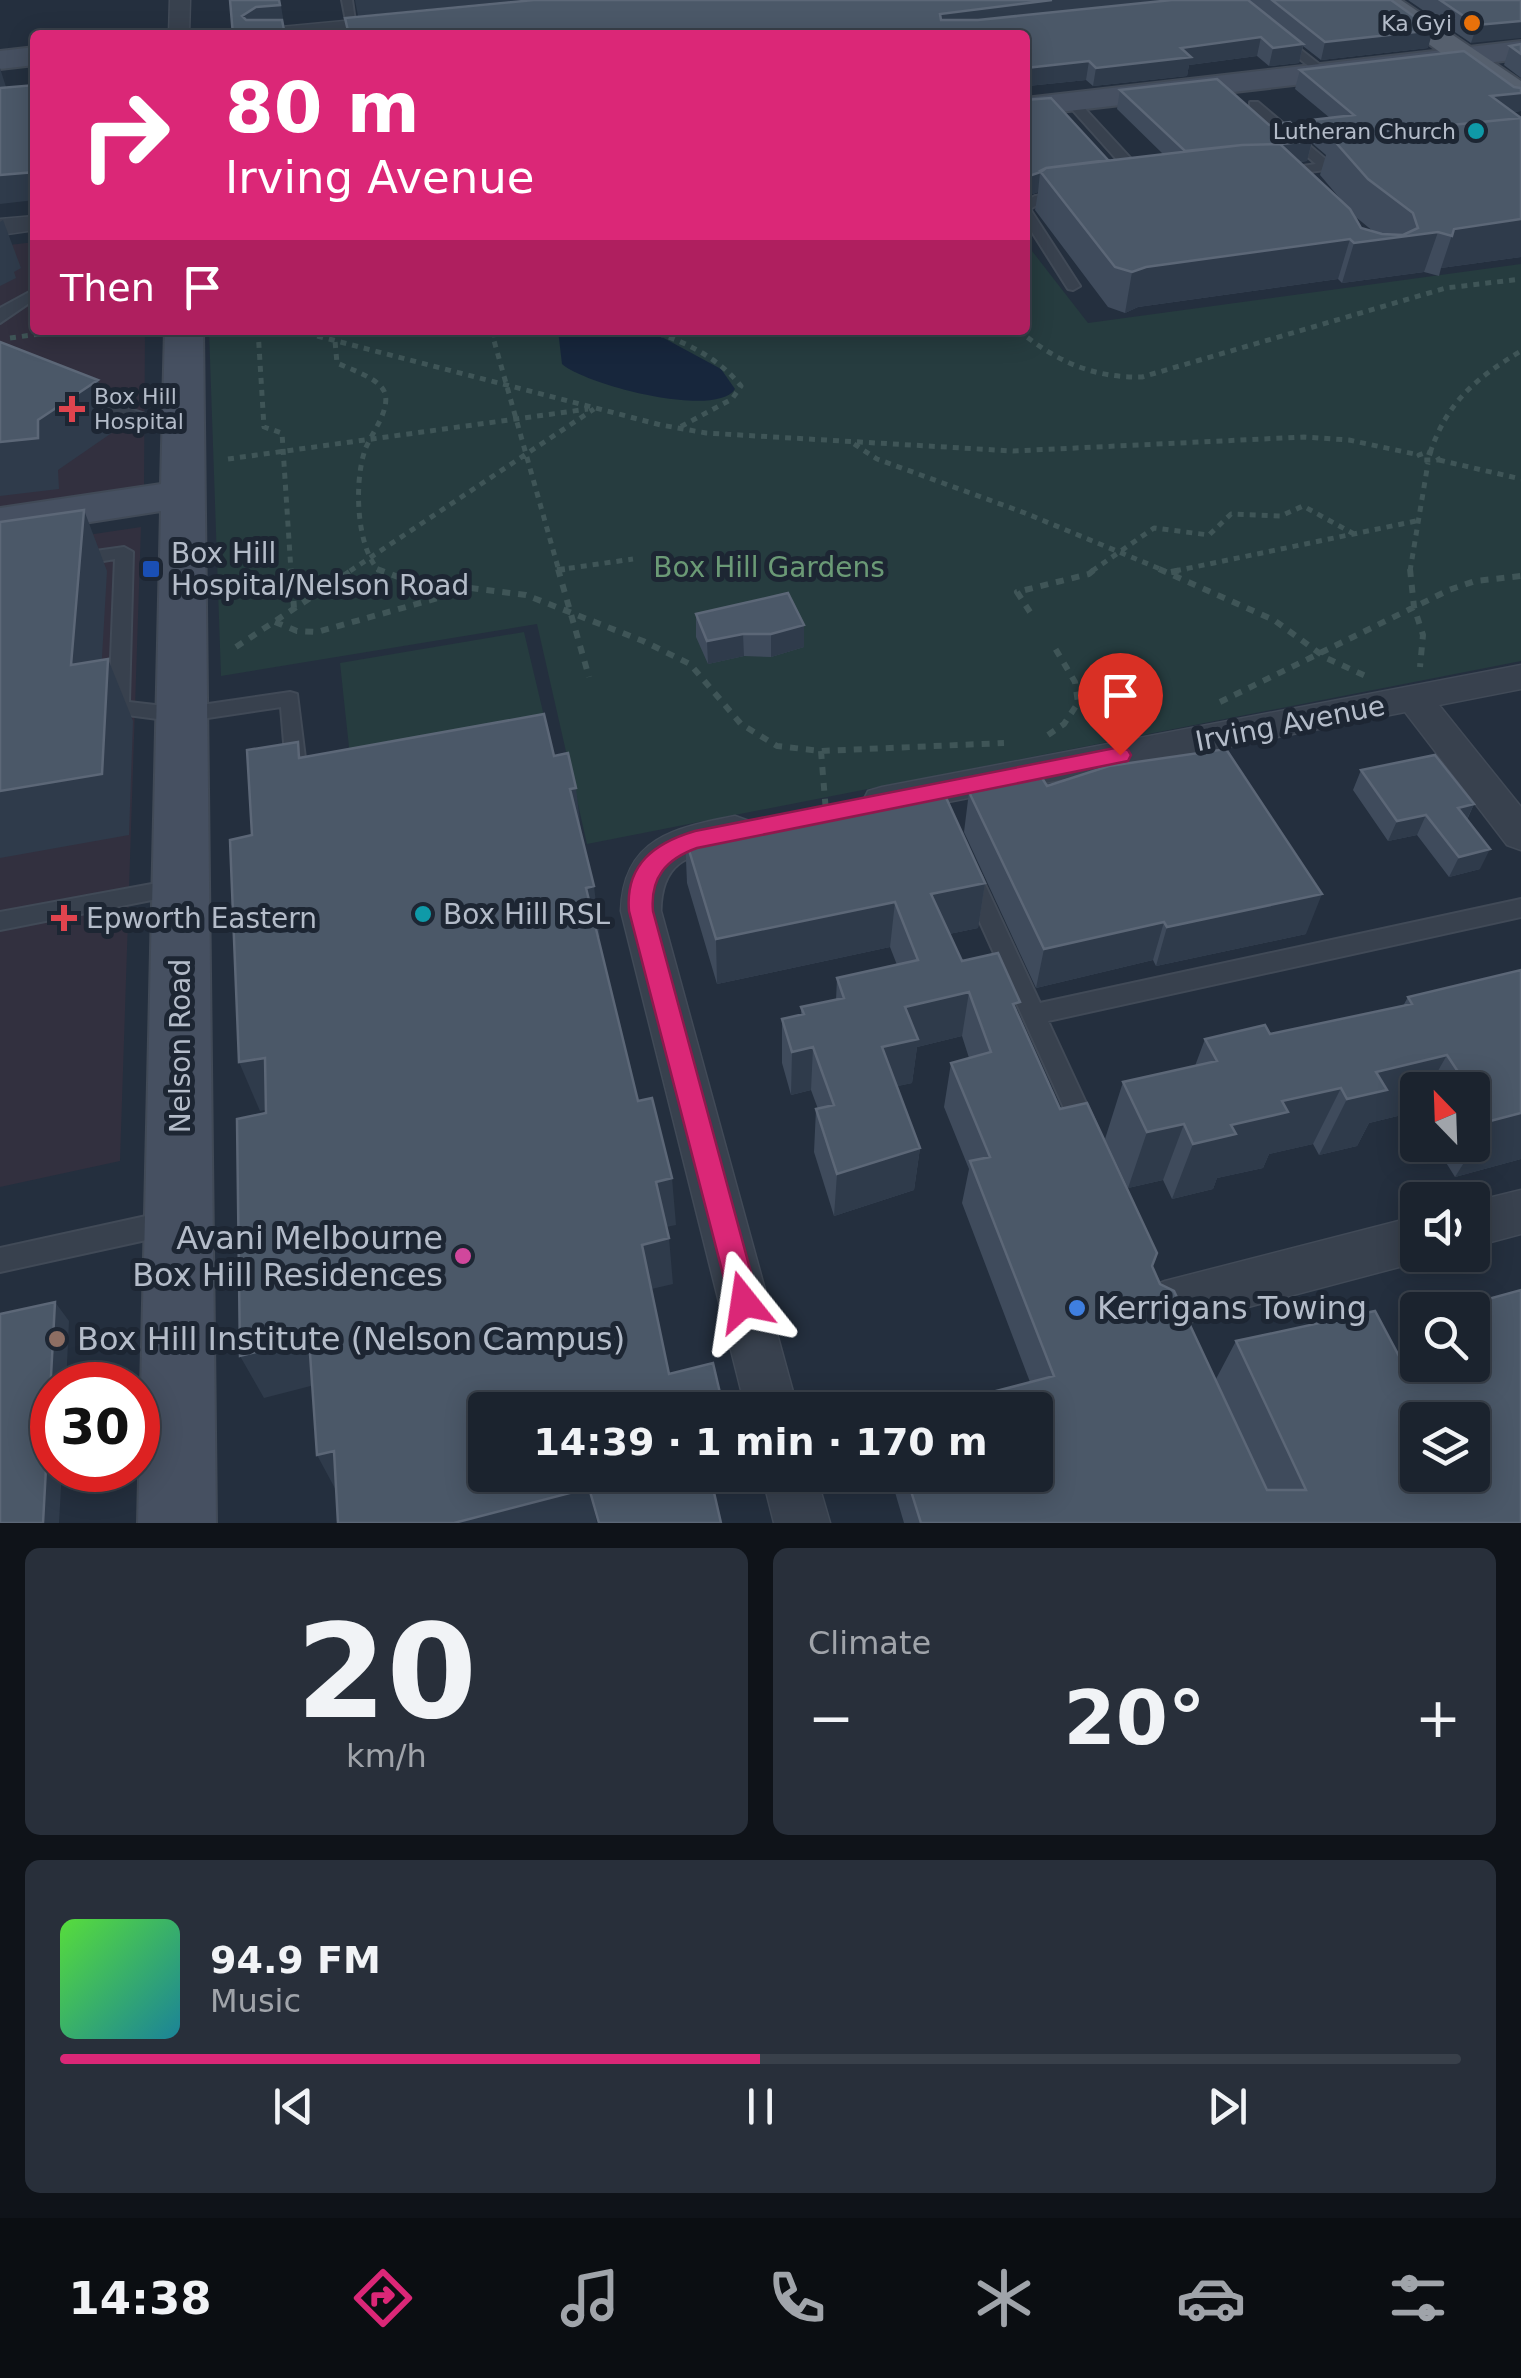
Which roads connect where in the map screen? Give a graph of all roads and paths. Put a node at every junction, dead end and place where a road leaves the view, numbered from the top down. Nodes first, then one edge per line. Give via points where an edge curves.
1 (180, 0) edge
2 (347, 0) edge
3 (1382, 0) edge
4 (420, 20) edge
5 (352, 26) junction
6 (1266, 27) edge
7 (179, 30) edge
8 (311, 30) edge
9 (1521, 50) edge
10 (30, 57) edge
11 (1464, 57) junction
12 (0, 60) edge
13 (1324, 73) junction
14 (1521, 96) edge
15 (1072, 102) junction
16 (1254, 105) dead end
17 (1030, 106) edge
18 (1372, 161) edge
19 (1326, 166) junction
20 (1304, 170) junction
21 (1314, 185) edge
22 (1287, 186) edge
23 (1130, 189) edge
24 (1073, 196) edge
25 (1030, 204) edge
26 (1030, 217) edge
27 (30, 223) edge
28 (0, 226) edge
29 (1521, 278) edge
30 (1073, 286) dead end
31 (30, 296) edge
32 (0, 319) edge
33 (184, 335) edge
34 (258, 335) edge
35 (314, 335) edge
36 (334, 335) edge
37 (493, 335) edge
38 (665, 335) edge
39 (1024, 335) edge
40 (333, 340) junction
41 (1521, 351) edge
42 (506, 385) junction
43 (59, 389) edge
44 (594, 408) junction
45 (515, 419) junction
46 (679, 428) junction
47 (184, 434) junction
48 (369, 439) junction
49 (853, 443) junction
50 (283, 451) junction
51 (1430, 452) junction
52 (525, 454) junction
53 (1419, 455) junction
54 (228, 459) dead end
55 (1439, 460) junction
56 (1428, 462) junction
57 (1521, 479) edge
58 (184, 494) junction
59 (1416, 521) junction
60 (0, 522) edge
61 (1354, 534) junction
62 (1118, 550) junction
63 (368, 559) junction
64 (633, 559) dead end
65 (55, 563) edge
66 (557, 570) junction
67 (1170, 572) junction
68 (1521, 576) edge
69 (476, 587) junction
70 (1414, 607) junction
71 (294, 609) junction
72 (568, 612) junction
73 (1030, 612) dead end
74 (275, 622) junction
75 (1052, 643) dead end
76 (236, 648) dead end
77 (1320, 653) junction
78 (589, 677) dead end
79 (1521, 677) edge
80 (1404, 686) junction
81 (1210, 707) dead end
82 (181, 716) junction
83 (1062, 741) dead end
84 (1012, 743) dead end
85 (821, 752) junction
86 (296, 766) edge
87 (826, 812) joint
88 (776, 822) edge
89 (1521, 836) edge
90 (961, 856) edge
91 (180, 886) junction
92 (1521, 908) edge
93 (0, 921) edge
94 (1034, 1014) junction
95 (1100, 1160) edge
96 (1521, 1212) edge
97 (1490, 1220) edge
98 (178, 1221) junction
99 (1400, 1244) edge
100 (0, 1260) edge
101 (1165, 1305) edge
102 (767, 1392) edge
103 (794, 1492) edge
104 (177, 1523) edge
105 (802, 1523) edge

1 - 7 street
2 - 5 lane
3 - 11 main road
4 - 5 street
5 - 8 street
6 - 13 lane
9 - 11 main road
10 - 12 main road
11 - 13 main road
11 - 14 main road
13 - 15 main road
15 - 17 main road
15 - 23 lane via 1149,187
16 - 19 lane
18 - 19 lane
19 - 20 lane
20 - 21 lane
20 - 22 lane via 1272,175
24 - 25 lane
26 - 30 lane
27 - 28 street
29 - 39 path via 1446,288 1142,377 1073,370
31 - 32 lane
33 - 47 main road, Nelson Road
34 - 50 path via 264,428 280,431
35 - 40 path
36 - 40 path
37 - 42 path
38 - 46 path via 711,359 741,386
40 - 42 path
40 - 48 path via 336,363 386,394
41 - 51 path via 1454,398
42 - 44 path
42 - 45 path
43 - 47 lane
44 - 45 path
44 - 46 path
44 - 52 path
45 - 48 path
45 - 52 path
46 - 49 path
47 - 58 main road, Nelson Road
48 - 50 path
48 - 63 path via 360,503
49 - 53 path via 1013,451 1304,437
49 - 62 path via 877,459
50 - 54 path
50 - 71 path
51 - 53 path
51 - 55 path
52 - 63 path
52 - 66 path
53 - 56 path
55 - 56 path
55 - 57 path
56 - 59 path
58 - 60 main road
58 - 82 main road, Nelson Road
59 - 61 path
59 - 70 path
61 - 62 path via 1303,506 1282,516 1231,514 1209,535 1154,528
61 - 67 path
62 - 67 path
62 - 73 path via 1090,574 1017,592
63 - 69 path via 396,578
63 - 71 path
64 - 66 path
65 - 82 lane via 124,552 119,708
66 - 72 path
67 - 77 path via 1264,614
68 - 70 path via 1475,581
69 - 72 path via 526,595
69 - 74 path via 317,632
70 - 77 path
70 - 80 path via 1423,636 1420,667
71 - 74 path
72 - 78 path
72 - 85 path via 683,659 762,740
74 - 76 path
75 - 83 path via 1077,685 1079,706 1044,740
77 - 80 path
77 - 81 path
79 - 80 street, Irving Avenue
80 - 87 street, Irving Avenue via 938,806
80 - 89 street
82 - 86 lane via 290,699
82 - 91 main road, Nelson Road
84 - 85 path
85 - 87 path
88 - 102 street via 675,846 652,862 640,892
90 - 94 lane
91 - 93 lane
91 - 98 main road, Nelson Road
92 - 94 lane
94 - 95 lane
96 - 97 street
98 - 100 lane
98 - 104 main road, Nelson Road
99 - 101 street
103 - 105 street

